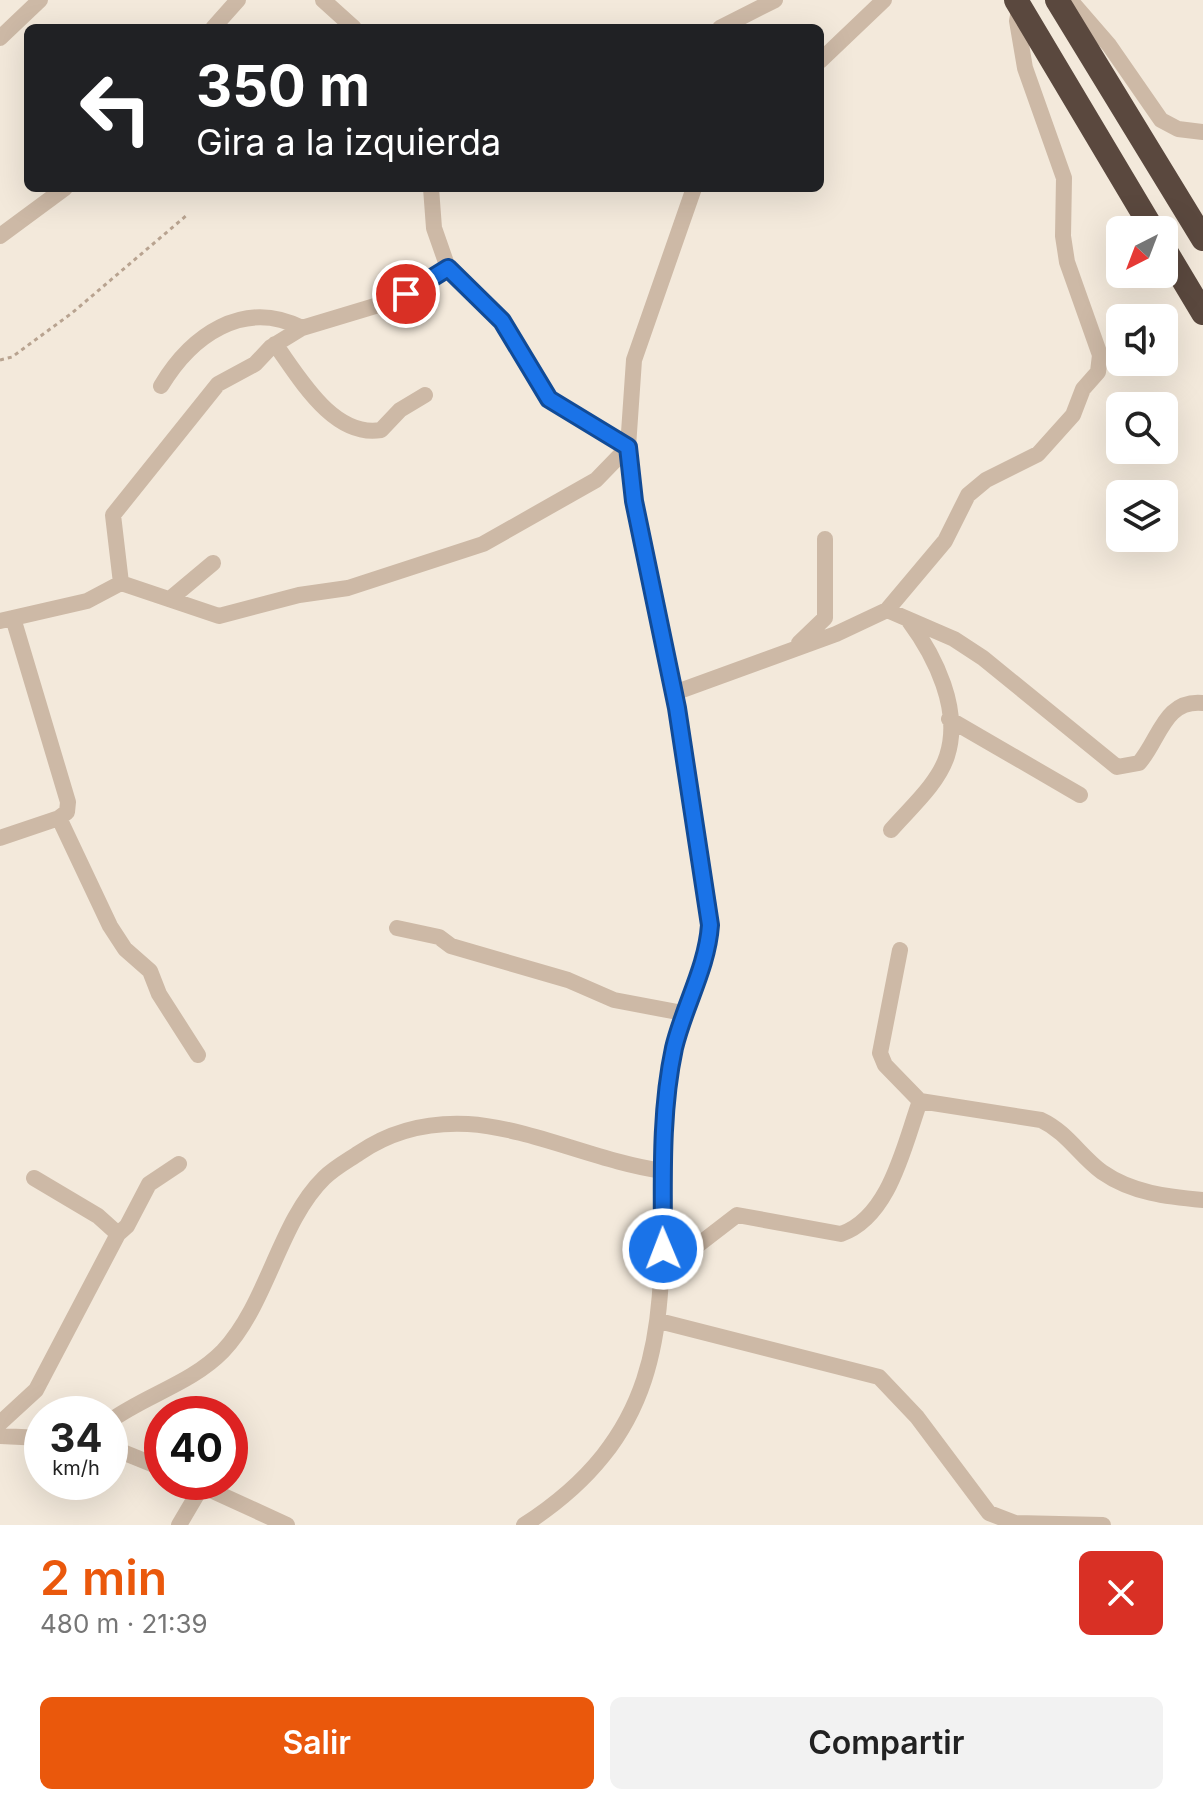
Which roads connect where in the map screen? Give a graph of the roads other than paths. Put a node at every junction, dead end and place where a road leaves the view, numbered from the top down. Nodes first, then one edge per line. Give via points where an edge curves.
1 (40, 0) edge
2 (238, 0) edge
3 (323, 0) edge
4 (775, 0) edge
5 (884, 0) edge
6 (1019, 0) edge
7 (1057, 0) edge
8 (1070, 0) edge
9 (217, 24) edge
10 (350, 24) edge
11 (728, 24) edge
12 (0, 38) edge
13 (824, 57) edge
14 (1203, 132) edge
15 (60, 192) edge
16 (431, 192) edge
17 (693, 192) edge
18 (1145, 216) edge
19 (0, 236) edge
20 (1203, 239) edge
21 (448, 268) junction
22 (1178, 271) edge
23 (1203, 313) edge
24 (302, 328) junction
25 (275, 344) junction
26 (161, 386) dead end
27 (425, 395) dead end
28 (628, 447) junction
29 (825, 539) dead end
30 (213, 563) dead end
31 (121, 583) junction
32 (170, 599) junction
33 (887, 610) junction
34 (908, 619) junction
35 (6, 620) edge
36 (792, 650) junction
37 (674, 693) junction
38 (1203, 703) edge
39 (949, 719) junction
40 (1080, 795) dead end
41 (59, 818) junction
42 (891, 830) dead end
43 (0, 838) edge
44 (397, 928) dead end
45 (900, 950) dead end
46 (683, 1013) junction
47 (198, 1055) dead end
48 (920, 1101) junction
49 (179, 1164) dead end
50 (663, 1171) junction
51 (34, 1178) dead end
52 (1203, 1200) edge
53 (118, 1234) junction
54 (663, 1249) junction
55 (659, 1321) junction
56 (128, 1411) edge
57 (0, 1423) edge
58 (0, 1436) edge
59 (24, 1437) edge
60 (190, 1500) edge
61 (232, 1500) edge
62 (986, 1519) edge
63 (179, 1525) edge
64 (287, 1525) edge
65 (525, 1525) edge
66 (1103, 1525) edge

1 - 12 street
2 - 9 street
3 - 10 street
4 - 11 street
5 - 13 street
6 - 18 highway, bridge
6 - 33 street via 1025,68 1064,178 1067,262 1101,364 1073,415 1038,454 968,495 945,541
7 - 20 highway
8 - 14 street via 1161,120
15 - 19 street
16 - 21 street via 434,228
17 - 28 street via 634,360
21 - 24 street via 395,300
21 - 28 street via 502,321 549,399
22 - 23 highway
24 - 25 street
24 - 26 street via 265,319 236,321 194,341
25 - 27 street via 325,406 357,430 381,430
25 - 31 street via 255,364 218,384 113,515
28 - 32 street via 596,480 483,544 428,564 219,616
28 - 37 street via 634,501
29 - 36 street via 825,618
30 - 32 street
31 - 32 street
31 - 35 street via 87,601
33 - 34 street
33 - 36 street
34 - 38 street via 983,658 1117,767 1139,763 1176,708
34 - 39 street via 939,672
35 - 41 street via 68,802 67,812
36 - 37 street
37 - 46 street via 710,925 707,950
39 - 40 street
39 - 42 street via 949,749 942,767
41 - 43 street
41 - 47 street via 110,926 125,949 150,971
44 - 46 street via 439,937 451,946 568,980 614,1000
45 - 48 street via 880,1053
46 - 50 street via 671,1064
48 - 52 street via 1041,1120 1056,1127 1102,1173 1157,1196
48 - 54 street via 874,1213 856,1229 841,1234 737,1215 698,1245
49 - 53 street via 149,1184
50 - 54 street
50 - 56 street via 491,1126 438,1125 388,1135 322,1179 290,1230 255,1305 225,1349 196,1374
51 - 53 street
53 - 57 street via 36,1390
54 - 55 street
55 - 62 street via 879,1377 899,1395
55 - 65 street via 649,1371 618,1436 571,1490
58 - 59 street
60 - 63 street
61 - 64 street
62 - 66 street

